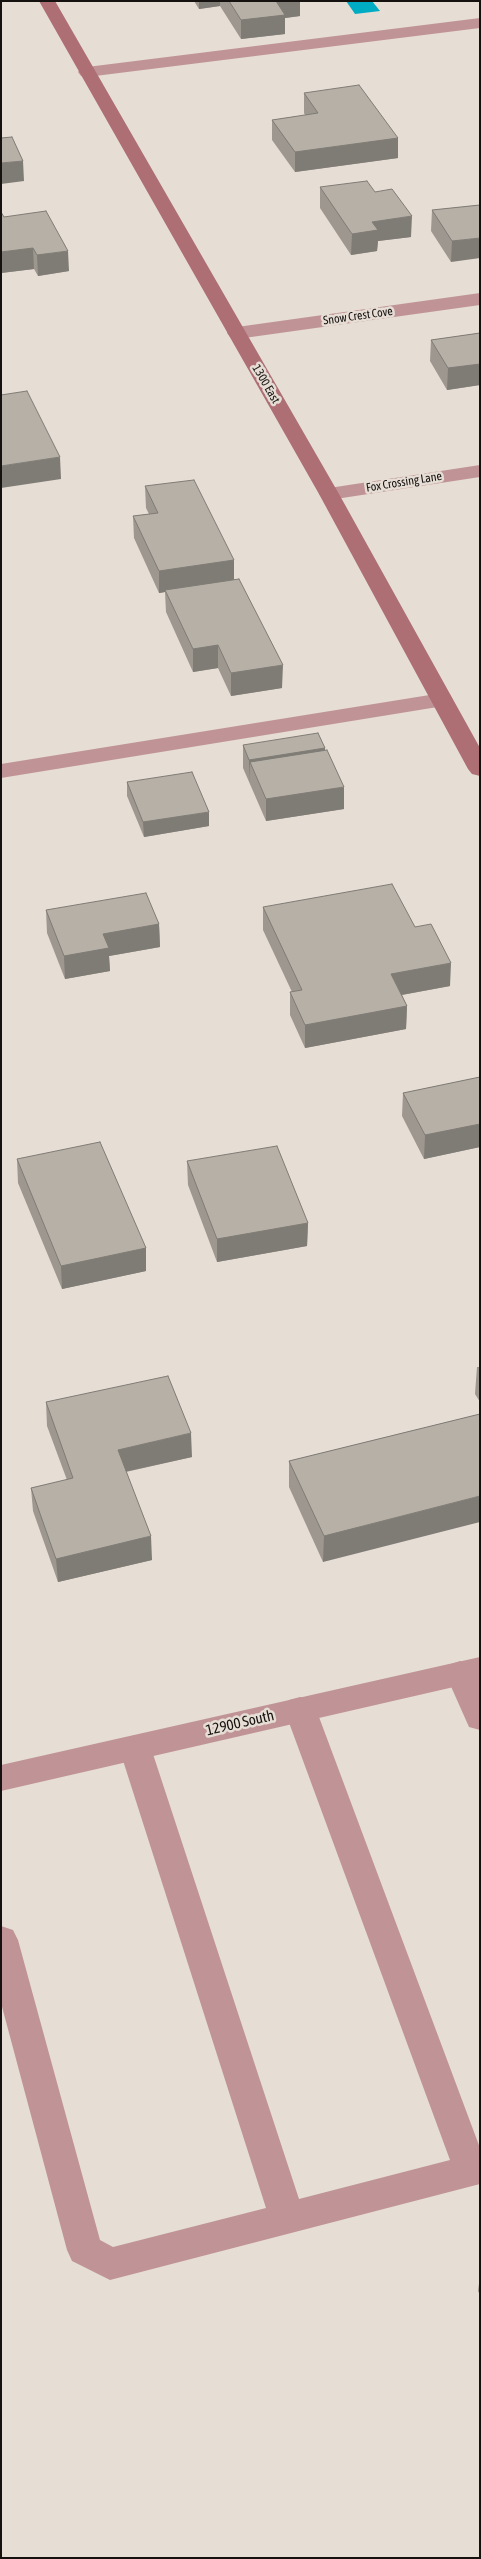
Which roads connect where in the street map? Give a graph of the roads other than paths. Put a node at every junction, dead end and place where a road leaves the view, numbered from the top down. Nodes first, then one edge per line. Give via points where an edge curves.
1 (47, 1) edge
2 (480, 24) edge
3 (88, 72) junction
4 (480, 299) edge
5 (237, 332) junction
6 (480, 471) edge
7 (329, 494) junction
8 (442, 700) junction
9 (480, 769) edge
10 (1, 771) edge
11 (470, 1671) edge
12 (300, 1709) junction
13 (480, 1718) edge
14 (135, 1748) junction
15 (1, 1778) edge
16 (1, 1940) edge
17 (475, 2169) edge
18 (287, 2218) junction

1 - 3 main road, 1300 East
2 - 3 street
3 - 5 main road, 1300 East
4 - 5 street, Snow Crest Cove
5 - 7 main road, 1300 East
6 - 7 street, Fox Crossing Lane
7 - 8 main road, 1300 East
8 - 9 main road, 1300 East
8 - 10 street
11 - 12 street, 12900 South
11 - 13 street
12 - 14 street, 12900 South
12 - 17 street
14 - 15 street, 12900 South
14 - 18 street
16 - 18 street via 85,2250 110,2264
17 - 18 street

